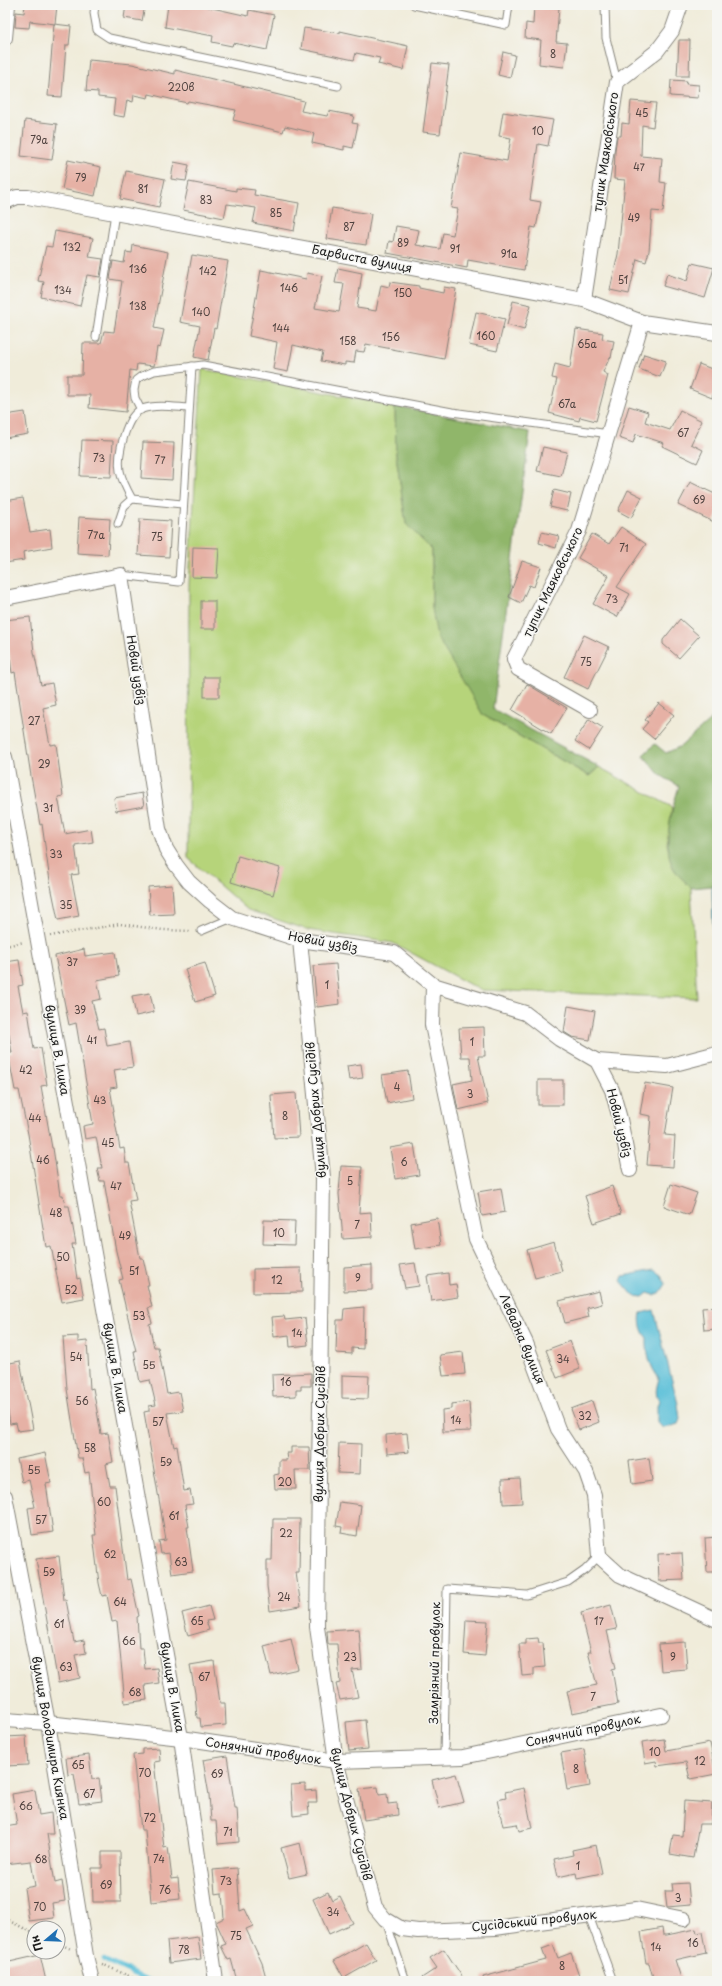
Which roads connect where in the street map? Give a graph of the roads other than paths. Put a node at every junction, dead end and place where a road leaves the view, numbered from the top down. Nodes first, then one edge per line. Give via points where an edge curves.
1 (8, 5) edge
2 (95, 5) edge
3 (414, 5) edge
4 (509, 5) edge
5 (605, 5) edge
6 (681, 5) edge
7 (5, 38) edge
8 (617, 82) junction
9 (338, 86) dead end
10 (5, 202) edge
11 (114, 213) junction
12 (584, 300) junction
13 (642, 322) junction
14 (717, 333) edge
15 (96, 337) dead end
16 (192, 366) junction
17 (188, 408) junction
18 (141, 410) junction
19 (609, 434) junction
20 (132, 499) junction
21 (182, 504) junction
22 (118, 524) dead end
23 (121, 575) junction
24 (5, 598) edge
25 (590, 710) dead end
26 (5, 757) edge
27 (232, 918) junction
28 (201, 931) road end
29 (300, 940) junction
30 (433, 985) junction
31 (717, 1053) edge
32 (597, 1061) junction
33 (630, 1170) dead end
34 (5, 1496) edge
35 (599, 1556) junction
36 (717, 1620) edge
37 (661, 1715) dead end
38 (5, 1720) edge
39 (48, 1723) junction
40 (181, 1738) junction
41 (444, 1756) junction
42 (336, 1762) junction
43 (589, 1916) junction
44 (385, 1919) junction
45 (684, 1919) dead end
46 (92, 1981) edge
47 (216, 1981) edge
48 (406, 1981) edge
49 (613, 1981) edge

1 - 7 street
2 - 9 lane via 97,30 109,38
3 - 4 lane via 506,25
5 - 8 lane via 606,38
6 - 8 street, тупик Маяковського via 672,31 657,51
8 - 12 street, тупик Маяковського
10 - 11 street, Барвиста вулиця via 17,197 28,197
11 - 12 street, Барвиста вулиця
11 - 15 lane
12 - 13 street, Барвиста вулиця
13 - 14 street, Барвиста вулиця
13 - 19 street, тупик Маяковського
16 - 17 lane
16 - 18 lane via 154,371 136,380 135,398
16 - 19 lane via 203,365 452,412
17 - 18 lane via 156,406
17 - 21 lane
18 - 20 lane via 132,418 120,456 120,470
19 - 25 street, тупик Маяковського via 579,531 514,659 518,669
20 - 21 lane
20 - 22 lane via 124,506
21 - 23 lane via 179,582
23 - 24 street
23 - 27 street, Новий узвіз via 159,829 166,849 189,882
26 - 40 street, вулиця В. Ілика
27 - 28 lane
27 - 29 street, Новий узвіз
29 - 30 street, Новий узвіз via 394,953
29 - 42 street, вулиця Добрих Сусідів via 323,1177 318,1627
30 - 32 street, Новий узвіз via 525,1013 559,1039
30 - 35 street, Левадна вулиця via 432,1025 476,1239 526,1344 558,1428 586,1472 594,1495
31 - 32 street via 667,1066
32 - 33 street, Новий узвіз via 612,1090
34 - 39 street, вулиця Володимира Киянка
35 - 36 street via 620,1575
35 - 41 lane, Замріяний провулок via 568,1582 527,1595 447,1590
37 - 41 street, Сонячний провулок via 463,1757
38 - 39 street, Сонячний провулок
39 - 40 street, Сонячний провулок
39 - 46 street, вулиця Володимира Киянка
40 - 42 street, Сонячний провулок
40 - 47 street, вулиця В. Ілика
41 - 42 street, Сонячний провулок
42 - 44 street, вулиця Добрих Сусідів via 375,1907
43 - 44 street, Сусідський провулок via 494,1928 418,1931 402,1929
43 - 45 street, Сусідський провулок via 636,1909
43 - 49 lane
44 - 48 lane

